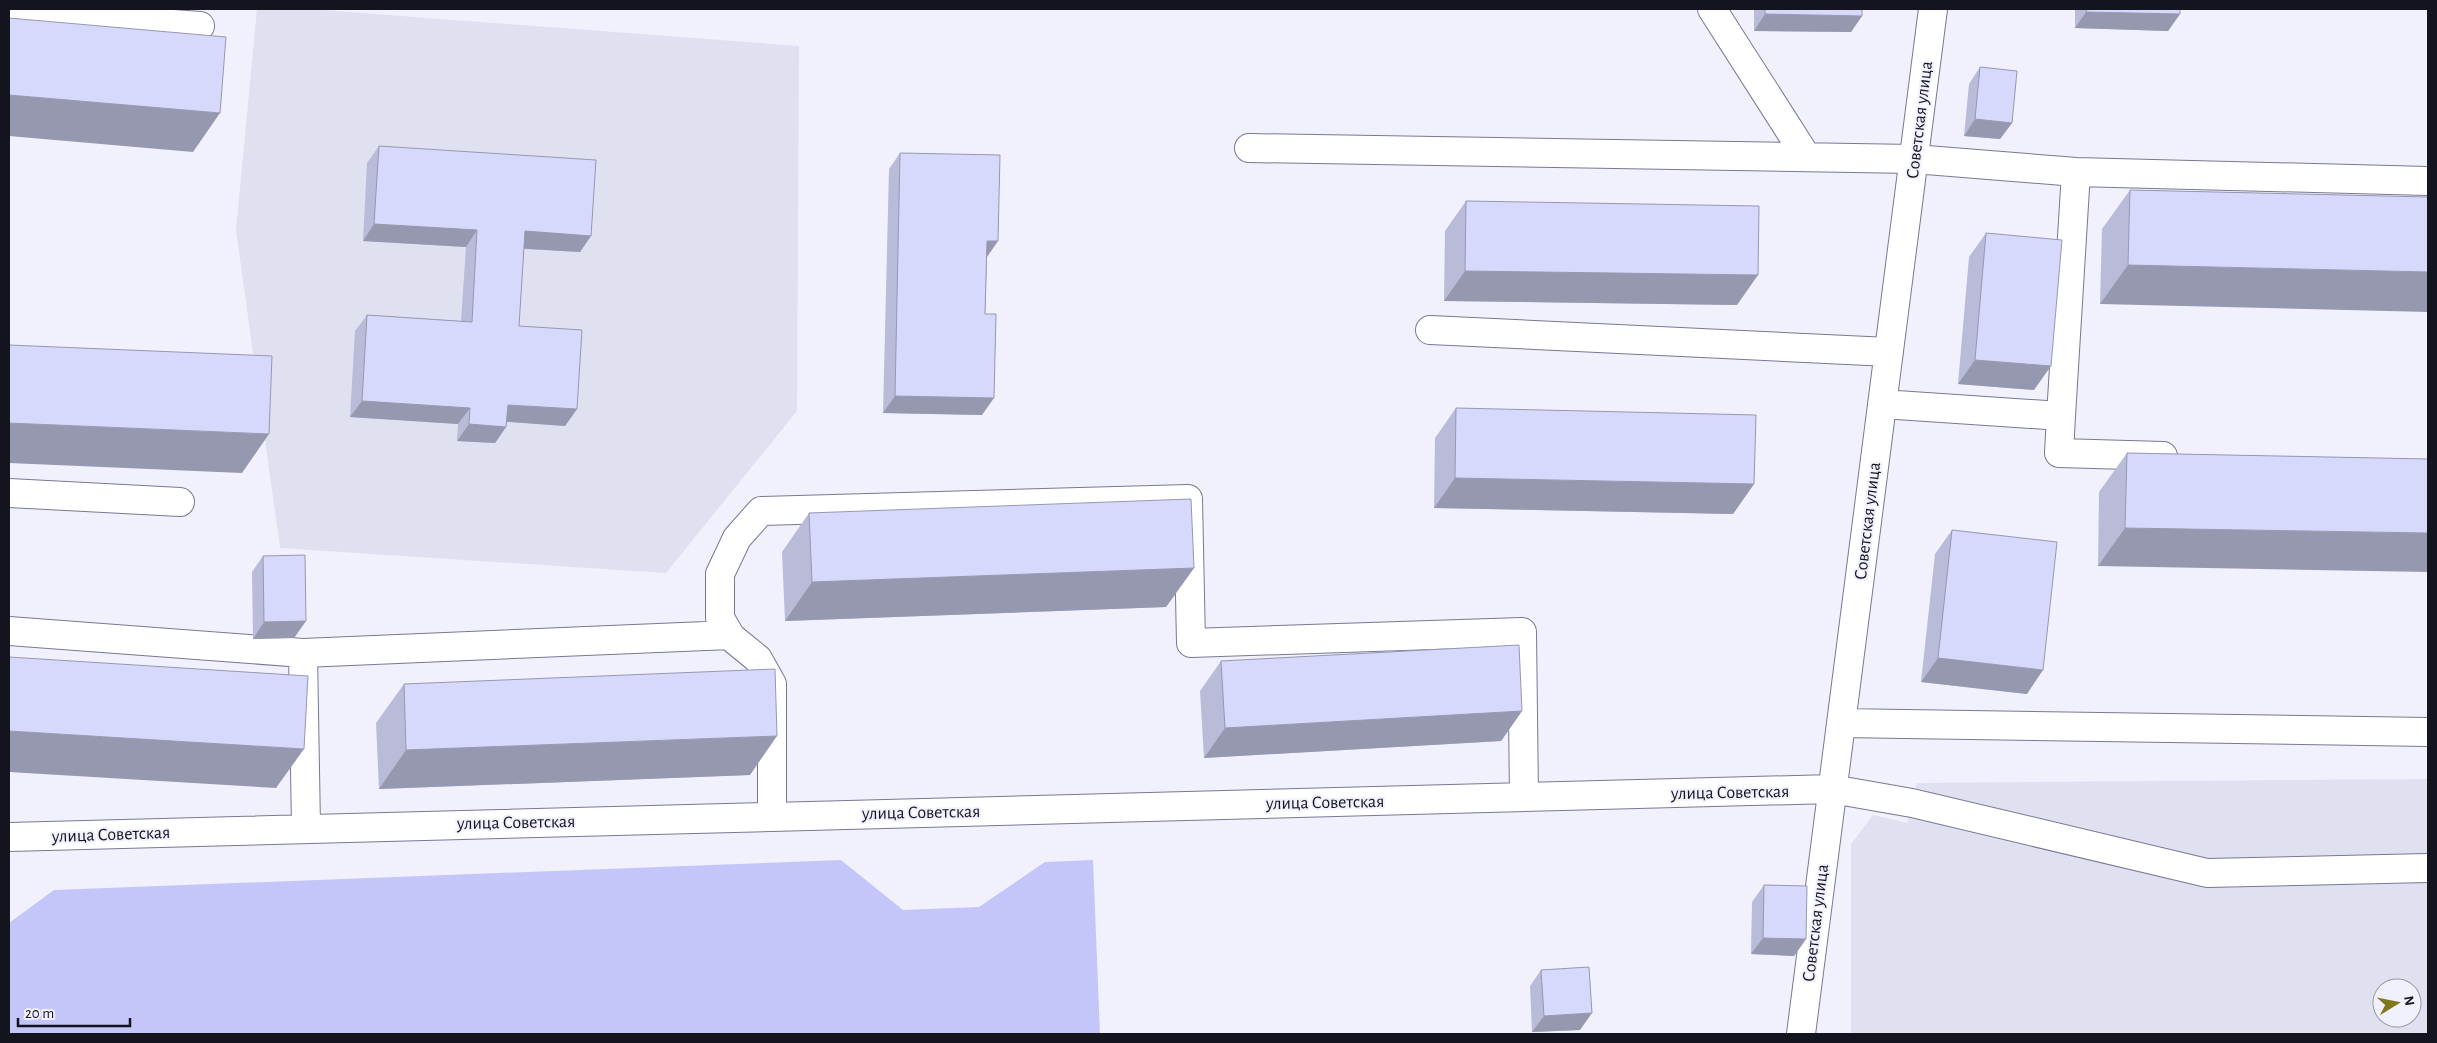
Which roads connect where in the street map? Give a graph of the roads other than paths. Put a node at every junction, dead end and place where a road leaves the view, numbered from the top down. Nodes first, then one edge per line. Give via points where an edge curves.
1 (1712, 9) edge
2 (1933, 9) edge
3 (9, 12) edge
4 (200, 26) dead end
5 (1249, 148) dead end
6 (1806, 156) junction
7 (1914, 159) junction
8 (2076, 172) junction
9 (2428, 181) edge
10 (1430, 330) dead end
11 (1888, 352) junction
12 (1882, 404) junction
13 (2061, 416) junction
14 (2188, 456) edge
15 (9, 493) edge
16 (180, 502) dead end
17 (9, 631) edge
18 (730, 635) junction
19 (303, 653) junction
20 (1841, 723) junction
21 (2428, 732) edge
22 (1832, 789) junction
23 (1524, 797) junction
24 (772, 816) junction
25 (306, 828) junction
26 (9, 837) edge
27 (2428, 868) edge
28 (1801, 1034) edge

1 - 6 street
2 - 7 street, Советская улица
3 - 4 street
5 - 6 street
6 - 7 street
7 - 8 street
7 - 11 street, Советская улица
8 - 9 street
8 - 13 street
10 - 11 street
11 - 12 street, Советская улица
12 - 13 street
12 - 20 street, Советская улица
13 - 14 street via 2058,453
15 - 16 street
17 - 19 street
18 - 19 street
18 - 23 street via 720,618 720,574 737,538 761,511 1188,499 1190,643 1522,632
18 - 24 street via 758,659 772,684
19 - 25 street
20 - 21 street
20 - 22 street, Советская улица
22 - 23 street, улица Советская
22 - 27 street, улица Советская via 1912,803 2207,873
22 - 28 street, Советская улица
23 - 24 street, улица Советская
24 - 25 street, улица Советская
25 - 26 street, улица Советская

